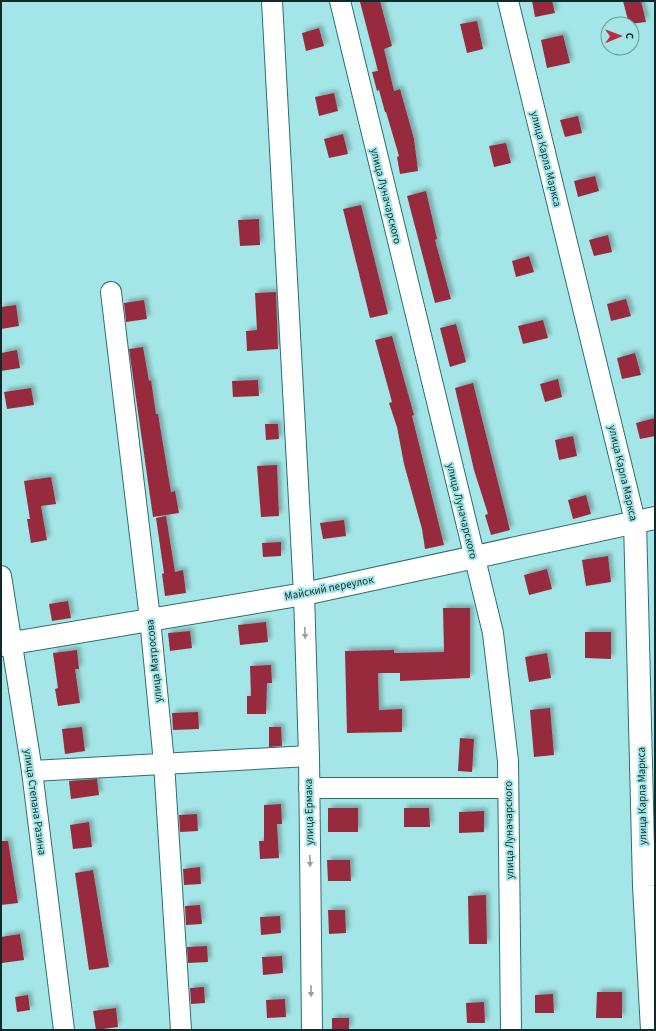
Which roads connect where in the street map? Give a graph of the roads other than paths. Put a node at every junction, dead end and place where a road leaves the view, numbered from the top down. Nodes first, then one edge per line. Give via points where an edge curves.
1 (272, 1) edge
2 (340, 1) edge
3 (508, 1) edge
4 (111, 292) dead end
5 (645, 520) edge
6 (473, 558) junction
7 (1, 576) edge
8 (304, 594) junction
9 (150, 619) junction
10 (6, 644) edge
11 (308, 756) junction
12 (164, 763) junction
13 (32, 771) junction
14 (309, 788) junction
15 (508, 788) junction
16 (64, 1030) edge
17 (181, 1030) edge
18 (312, 1030) edge
19 (511, 1030) edge
20 (652, 1030) edge

1 - 8 street, улица Ермака
2 - 6 street, улица Луначарского
3 - 5 street, улица Карла Маркса
4 - 9 street, улица Матросова
5 - 6 main road, Майский переулок
5 - 20 main road, улица Карла Маркса via 644,886
6 - 8 main road, Майский переулок
6 - 15 street, улица Луначарского via 493,634 508,761
7 - 10 street, улица Степана Разина
8 - 9 main road, Майский переулок
8 -> 11 street, улица Ермака
9 - 10 main road, Майский переулок
9 - 12 street, улица Матросова
10 - 13 street, улица Степана Разина
11 - 12 street
11 - 14 street, улица Ермака
12 - 13 street
12 - 17 street, улица Матросова
13 - 16 street, улица Степана Разина
14 - 15 street
14 -> 18 street, улица Ермака
15 - 19 street, улица Луначарского

